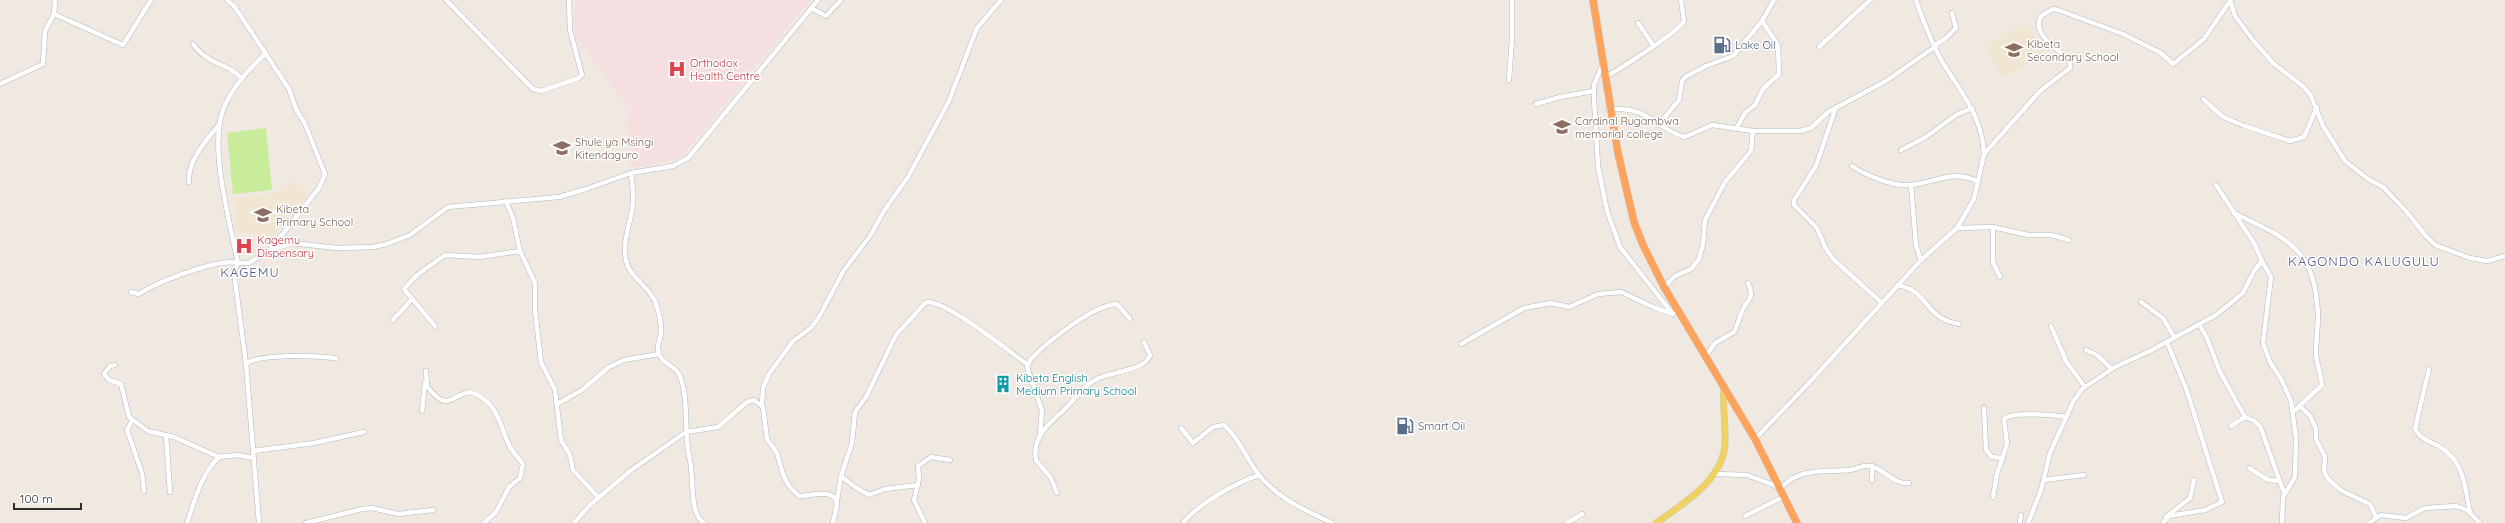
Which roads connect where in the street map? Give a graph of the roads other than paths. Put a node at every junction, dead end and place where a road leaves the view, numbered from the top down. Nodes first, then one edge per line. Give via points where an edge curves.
1 (55, 0) edge
2 (229, 0) edge
3 (446, 0) edge
4 (569, 0) edge
5 (818, 0) edge
6 (841, 0) edge
7 (1001, 0) edge
8 (1512, 0) edge
9 (1594, 0) edge
10 (1681, 0) edge
11 (1774, 0) edge
12 (1870, 0) edge
13 (1916, 0) edge
14 (2230, 0) edge
15 (149, 1) edge
16 (811, 8) junction
17 (1952, 13) dead end
18 (54, 14) junction
19 (1762, 21) junction
20 (1638, 23) dead end
21 (193, 44) dead end
22 (1652, 45) junction
23 (1935, 45) junction
24 (1818, 47) dead end
25 (265, 54) junction
26 (1603, 63) junction
27 (1605, 77) junction
28 (242, 79) junction
29 (1509, 80) dead end
30 (0, 84) edge
31 (1594, 91) junction
32 (2203, 99) dead end
33 (1536, 104) dead end
34 (2317, 106) junction
35 (1836, 107) junction
36 (1972, 108) junction
37 (1609, 110) junction
38 (220, 123) junction
39 (1660, 123) junction
40 (1736, 129) junction
41 (1753, 132) junction
42 (1901, 150) dead end
43 (1984, 154) junction
44 (1852, 166) dead end
45 (631, 173) junction
46 (1977, 180) junction
47 (189, 182) dead end
48 (1911, 185) junction
49 (2216, 185) dead end
50 (506, 201) junction
51 (2233, 212) junction
52 (1993, 227) junction
53 (1957, 228) junction
54 (2069, 240) dead end
55 (270, 250) junction
56 (520, 251) junction
57 (2505, 256) edge
58 (1921, 260) junction
59 (2262, 261) junction
60 (238, 263) junction
61 (2000, 277) dead end
62 (1748, 283) dead end
63 (1898, 285) junction
64 (1664, 287) junction
65 (131, 292) dead end
66 (412, 299) junction
67 (1881, 302) junction
68 (2141, 302) dead end
69 (1672, 313) junction
70 (1680, 315) junction
71 (1130, 319) dead end
72 (393, 320) dead end
73 (1959, 324) dead end
74 (2199, 324) junction
75 (435, 326) dead end
76 (2051, 326) dead end
77 (2174, 337) junction
78 (1144, 342) dead end
79 (2167, 342) junction
80 (1461, 344) dead end
81 (2086, 350) dead end
82 (659, 354) junction
83 (1706, 356) junction
84 (336, 358) dead end
85 (246, 364) junction
86 (1028, 364) junction
87 (115, 365) dead end
88 (2429, 369) dead end
89 (2112, 370) junction
90 (426, 371) dead end
91 (426, 382) junction
92 (1724, 384) junction
93 (2085, 387) junction
94 (557, 404) junction
95 (762, 404) junction
96 (2300, 406) junction
97 (1984, 408) dead end
98 (422, 411) dead end
99 (2293, 412) junction
100 (2067, 417) junction
101 (2245, 417) junction
102 (132, 421) junction
103 (2230, 426) dead end
104 (1181, 428) dead end
105 (364, 432) dead end
106 (686, 432) junction
107 (166, 435) junction
108 (1040, 435) junction
109 (1755, 439) junction
110 (253, 451) junction
111 (219, 457) junction
112 (254, 458) junction
113 (2003, 458) junction
114 (950, 460) dead end
115 (1036, 460) junction
116 (1031, 462) dead end
117 (1872, 466) junction
118 (2249, 468) dead end
119 (1716, 474) junction
120 (1260, 475) junction
121 (2084, 475) dead end
122 (841, 476) junction
123 (1872, 480) dead end
124 (2043, 480) junction
125 (2194, 480) dead end
126 (2279, 481) junction
127 (1909, 483) dead end
128 (918, 485) junction
129 (1781, 488) junction
130 (144, 491) dead end
131 (170, 492) dead end
132 (1057, 493) dead end
133 (2284, 493) junction
134 (1785, 496) junction
135 (1993, 496) dead end
136 (598, 497) junction
137 (837, 501) junction
138 (433, 510) dead end
139 (2470, 513) junction
140 (1582, 514) dead end
141 (2021, 515) dead end
142 (1665, 516) junction
143 (1745, 516) dead end
144 (2376, 517) junction
145 (2164, 521) edge
146 (2406, 521) edge
147 (187, 523) edge
148 (259, 523) edge
149 (306, 523) edge
150 (484, 523) edge
151 (574, 523) edge
152 (704, 523) edge
153 (833, 523) edge
154 (925, 523) edge
155 (1183, 523) edge
156 (1332, 523) edge
157 (1567, 523) edge
158 (1656, 523) edge
159 (1668, 523) edge
160 (1797, 523) edge
161 (2020, 523) edge
162 (2028, 523) edge
163 (2282, 523) edge
164 (2369, 523) edge
165 (2480, 523) edge

1 - 18 street
2 - 25 street
3 - 4 street via 531,87 541,91 582,75 570,30
5 - 16 street
6 - 16 street via 828,15
7 - 95 street via 977,28 949,101 917,163 870,236 844,270 819,317 811,328 793,340 769,374 763,388
8 - 29 street
9 - 26 highway
10 - 22 street via 1684,11 1682,25
11 - 19 street
12 - 24 street
13 - 23 street
14 - 34 street via 2235,16 2252,39 2279,69 2307,90
14 - 43 street via 2204,38 2173,64 2161,53 2123,34 2058,10 2046,12 2039,20 2040,31 2049,43 2070,60 2071,66 2040,91
15 - 18 street via 123,45
16 - 45 street via 688,158 673,166
17 - 23 street via 1956,28
18 - 30 street via 45,31 43,64
19 - 39 street via 1734,56 1685,77 1679,100
19 - 40 street via 1778,45 1779,74 1763,89 1755,105 1745,113
20 - 22 street
21 - 28 street via 204,57 234,70
22 - 27 street via 1631,62
23 - 35 street via 1886,81
23 - 36 street
25 - 28 street
25 - 55 street via 289,89 325,174 319,188
26 - 27 highway
26 - 31 street via 1597,75
27 - 37 highway
28 - 38 street via 229,98
31 - 33 street
31 - 69 street via 1598,166 1613,232 1630,263
32 - 34 street via 2228,120 2290,141 2304,137
34 - 57 street via 2323,126 2345,160 2368,179 2383,187 2435,245 2470,258 2487,261
35 - 41 street via 1811,128
35 - 67 street via 1816,166 1794,200 1794,205 1817,228 1824,247 1833,259
36 - 42 street via 1956,115 1926,137
36 - 43 street via 1982,132
37 - 39 street via 1626,108
37 - 64 highway via 1634,222
38 - 47 street via 201,147 189,174
38 - 60 street via 220,163
39 - 40 street via 1685,138 1712,125
40 - 41 street
41 - 64 street via 1751,151 1725,182 1705,220 1704,244 1699,259 1691,269 1675,276
43 - 46 street
44 - 48 street via 1871,177
45 - 50 street via 565,195
45 - 82 street via 634,197 625,238 626,261 632,272 650,290 656,305 661,331
46 - 48 street via 1950,175
46 - 53 street via 1974,199
48 - 58 street via 1916,245
49 - 51 street
50 - 55 street via 448,207 410,235 373,247 337,248 292,243
50 - 56 street via 513,218
51 - 59 street via 2254,243
51 - 96 street via 2274,232 2289,244 2314,277 2318,317 2316,356 2322,385
52 - 53 street
52 - 54 street
52 - 61 street via 1993,262
53 - 58 street
55 - 60 street via 249,263
56 - 66 street via 494,256 444,255 404,287
56 - 94 street via 535,283 535,310 541,362 553,385
58 - 63 street
59 - 74 street via 2254,271 2244,293
59 - 99 street via 2271,278 2264,343 2270,362 2286,390
60 - 65 street via 224,262 209,266 160,282 139,294
60 - 85 street via 234,273
62 - 83 street via 1752,290 1752,299 1742,311 1734,332 1715,343
63 - 67 street
63 - 73 street via 1915,290 1936,316
64 - 70 highway
66 - 72 street
66 - 75 street
67 - 109 street via 1813,379
68 - 77 street via 2163,318
69 - 70 street
69 - 80 street via 1622,292 1598,294 1569,306 1551,303 1524,308
70 - 83 highway
71 - 86 street via 1117,304 1105,307 1060,335 1036,354
74 - 77 street
74 - 101 street via 2220,372
76 - 93 street via 2064,358
77 - 79 street
78 - 108 street via 1150,355 1148,360 1135,368 1105,375 1083,389 1050,421
79 - 89 street
79 - 145 street via 2187,391 2222,502 2205,510 2171,516
81 - 89 street via 2097,355
82 - 94 street via 624,360 609,367 582,390
82 - 106 street via 667,365 679,373 684,389
83 - 92 highway
84 - 85 street via 265,357 251,360
85 - 110 street
86 - 108 street via 1042,414
86 - 122 street via 977,326 928,301 896,336 866,397 855,413 856,425 852,443
87 - 102 street via 110,366 104,374 123,388 125,407
88 - 139 street via 2415,429 2423,439 2444,450 2460,467
89 - 93 street
90 - 91 street
91 - 98 street
91 - 150 street via 432,392 445,401 451,401 470,392 491,404 501,421 510,448 523,465 520,478 509,487 496,512
92 - 109 highway
92 - 119 main road via 1724,454
93 - 100 street via 2073,402
94 - 136 street via 561,440 570,455 573,470
95 - 106 street via 750,400 718,427
95 - 137 street via 767,439 777,453 783,474 793,492 801,497 828,494
96 - 99 street
96 - 144 street via 2310,416 2316,429 2316,439 2326,457 2324,471 2328,479 2342,491 2370,504
97 - 113 street via 1986,450 1992,457
99 - 133 street via 2296,477
100 - 113 street via 2052,414 2007,417 2004,423 2007,444
100 - 124 street via 2050,453
101 - 103 street
101 - 126 street via 2253,420 2264,432 2266,448 2278,472
102 - 107 street via 148,432
102 - 130 street via 127,430 142,473
104 - 120 street via 1193,443 1213,427 1224,425
105 - 110 street via 314,443
106 - 136 street
106 - 152 street via 695,512
107 - 111 street
107 - 131 street
108 - 115 street
109 - 129 highway
110 - 112 street
111 - 112 street via 238,455
111 - 147 street via 204,476
112 - 148 street
113 - 135 street via 1994,484
114 - 128 street via 931,457 920,464
115 - 116 street
115 - 132 street via 1051,478
117 - 123 street
117 - 127 street via 1900,483
117 - 129 street via 1806,473 1786,482
118 - 126 street via 2268,480
119 - 129 street via 1747,475
119 - 142 main road
120 - 155 street via 1224,490
120 - 156 street via 1283,499
121 - 124 street
122 - 128 street via 869,494 885,489
122 - 137 street
124 - 162 street
125 - 145 street via 2190,498 2182,506 2168,513
126 - 133 street
128 - 154 street via 914,500
129 - 134 highway
133 - 163 street
134 - 143 street
134 - 160 highway
136 - 151 street
137 - 153 street
138 - 149 street via 398,514 372,508 362,509
139 - 146 street via 2456,506 2425,508
139 - 165 street
140 - 157 street
141 - 161 street
142 - 158 main road
142 - 159 street
144 - 146 street via 2387,515
144 - 164 street

